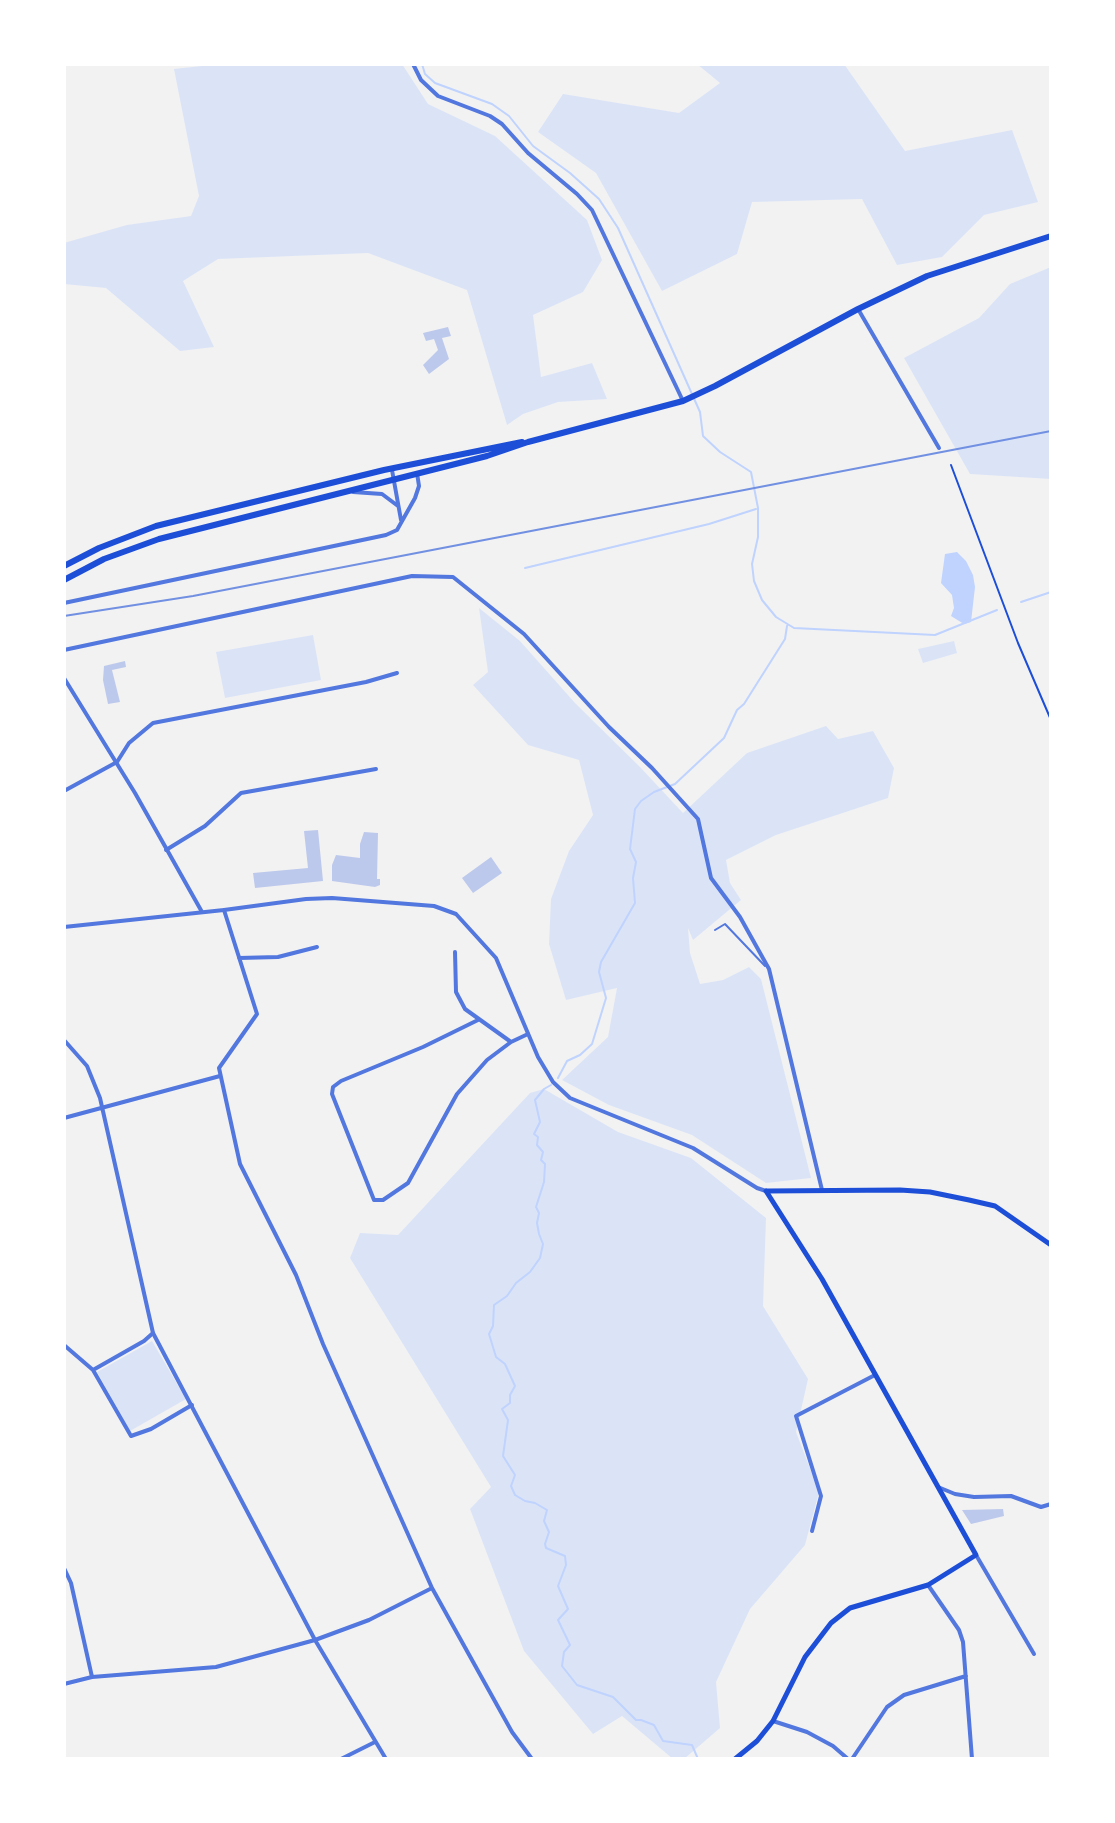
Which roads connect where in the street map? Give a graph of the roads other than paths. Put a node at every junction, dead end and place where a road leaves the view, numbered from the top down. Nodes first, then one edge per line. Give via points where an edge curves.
1 (413, 64) edge
2 (1051, 236) edge
3 (858, 309) junction
4 (683, 401) junction
5 (528, 442) junction
6 (939, 448) dead end
7 (413, 464) junction
8 (392, 469) junction
9 (417, 473) junction
10 (393, 479) junction
11 (347, 491) junction
12 (398, 506) junction
13 (402, 522) junction
14 (64, 566) edge
15 (65, 580) edge
16 (64, 603) edge
17 (64, 650) edge
18 (397, 673) dead end
19 (64, 678) edge
20 (117, 762) junction
21 (376, 769) dead end
22 (64, 791) edge
23 (166, 850) junction
24 (224, 910) junction
25 (202, 912) junction
26 (64, 927) edge
27 (715, 930) dead end
28 (317, 947) dead end
29 (455, 952) dead end
30 (239, 958) junction
31 (769, 969) junction
32 (478, 1020) junction
33 (528, 1034) junction
34 (64, 1040) edge
35 (511, 1042) junction
36 (220, 1076) junction
37 (102, 1108) junction
38 (64, 1118) edge
39 (822, 1190) junction
40 (766, 1191) junction
41 (1051, 1245) edge
42 (153, 1333) junction
43 (64, 1345) edge
44 (93, 1370) junction
45 (875, 1375) junction
46 (193, 1405) junction
47 (936, 1486) junction
48 (1051, 1504) edge
49 (812, 1531) dead end
50 (976, 1555) junction
51 (64, 1568) edge
52 (928, 1585) junction
53 (432, 1588) junction
54 (315, 1640) junction
55 (1034, 1654) dead end
56 (966, 1676) junction
57 (92, 1677) junction
58 (64, 1684) edge
59 (773, 1721) junction
60 (375, 1742) junction
61 (341, 1759) edge
62 (386, 1759) edge
63 (532, 1759) edge
64 (735, 1759) edge
65 (850, 1759) edge
66 (972, 1759) edge

1 - 4 street via 438,96 502,124 592,210
2 - 3 main road via 927,276
3 - 4 main road
3 - 6 street
4 - 5 main road
5 - 7 main road
5 - 9 main road
7 - 8 main road
7 - 9 lane
8 - 10 street
8 - 14 main road via 156,526
9 - 10 main road
9 - 13 street via 419,486
10 - 11 main road
10 - 12 street
11 - 12 street via 382,494
11 - 15 main road via 159,539
12 - 13 street
13 - 16 street via 386,535
17 - 31 street via 412,576 453,577 524,634 698,819 711,878
18 - 20 street via 153,723 129,743
19 - 20 street
20 - 22 street
20 - 23 street
21 - 23 street via 241,793 205,826
23 - 25 street
24 - 25 street
24 - 30 street
24 - 33 street via 332,898 434,906 456,914 496,958
25 - 26 street
27 - 31 lane via 725,924
28 - 30 street via 278,957
29 - 32 street via 456,992
30 - 36 street via 257,1014 219,1068
31 - 39 street
32 - 35 street
32 - 35 street via 333,1087 374,1200 383,1200 408,1183 457,1094
33 - 35 street
33 - 40 street via 553,1082 570,1098 693,1148
34 - 37 street via 87,1066
36 - 37 street
36 - 53 street via 240,1164 296,1275
37 - 38 street
37 - 42 street
39 - 40 main road
39 - 41 main road via 915,1191 995,1206
40 - 45 main road
42 - 44 street
42 - 46 street
43 - 44 street
44 - 46 street via 131,1436
45 - 47 main road
45 - 49 street via 796,1416 821,1496
46 - 54 street
47 - 48 street via 965,1496 1011,1496 1041,1507
47 - 50 main road
50 - 52 main road
50 - 55 street
51 - 57 street
52 - 56 street via 959,1630
52 - 59 main road via 850,1608 831,1623 805,1657
53 - 54 street
53 - 63 street
54 - 57 street via 216,1667
54 - 60 street
56 - 65 street via 904,1695 887,1707
56 - 66 street
57 - 58 street
59 - 64 main road
59 - 65 street via 807,1732
60 - 61 street
60 - 62 street

